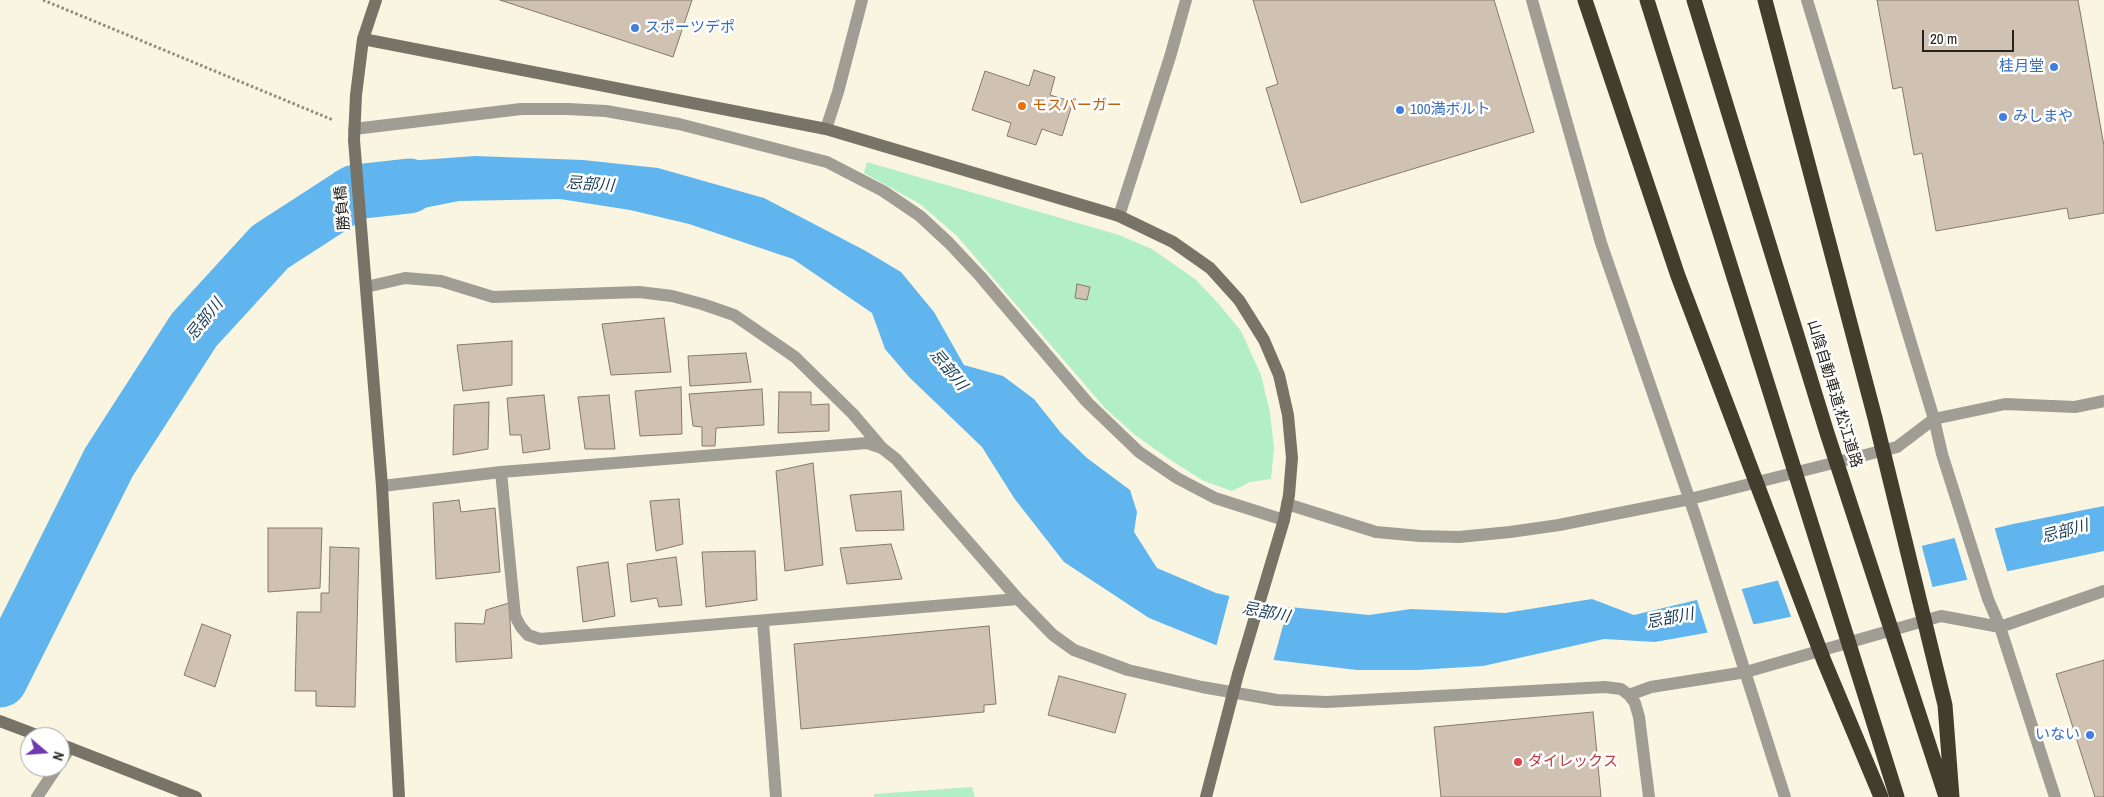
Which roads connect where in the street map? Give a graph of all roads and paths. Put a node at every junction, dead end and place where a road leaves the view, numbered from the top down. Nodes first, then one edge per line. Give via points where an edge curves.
1 (43, 0) edge
2 (376, 0) edge
3 (862, 0) edge
4 (1186, 0) edge
5 (1532, 0) edge
6 (1585, 0) edge
7 (1647, 0) edge
8 (1694, 0) edge
9 (1764, 0) edge
10 (1807, 0) edge
11 (363, 39) junction
12 (826, 128) junction
13 (354, 134) junction
14 (1119, 216) junction
15 (366, 287) junction
16 (2104, 402) edge
17 (1934, 419) junction
18 (882, 448) junction
19 (501, 472) junction
20 (382, 486) junction
21 (1690, 499) junction
22 (1287, 504) junction
23 (1284, 521) junction
24 (2104, 591) edge
25 (1018, 600) junction
26 (763, 622) junction
27 (2000, 627) junction
28 (1746, 672) junction
29 (1234, 692) junction
30 (1630, 695) junction
31 (0, 721) edge
32 (20, 729) edge
33 (70, 747) edge
34 (50, 777) edge
35 (37, 797) edge
36 (196, 797) edge
37 (399, 797) edge
38 (776, 797) edge
39 (1206, 797) edge
40 (1649, 797) edge
41 (1785, 797) edge
42 (1881, 797) edge
43 (1897, 797) edge
44 (1946, 797) edge
45 (1952, 797) edge
46 (2055, 797) edge

1 - 13 path
2 - 11 street, 勝負橋
3 - 12 street
4 - 14 street
5 - 21 street via 1601,243
6 - 42 highway via 1678,276 1824,660
7 - 43 highway
8 - 44 highway, 山陰自動車道;松江道路 via 1827,433
9 - 45 highway via 1875,418 1946,705
10 - 17 street
11 - 12 street
11 - 13 street, 勝負橋
12 - 14 street
13 - 15 street, 勝負橋
13 - 23 street via 521,110 606,111 679,124 827,162 883,191 920,216 980,276 1087,402 1139,452 1177,478 1215,498
14 - 22 street via 1173,242 1210,268 1239,300 1264,340 1279,375 1288,415 1292,458
15 - 18 street via 405,278 440,282 493,297 639,292 702,304 734,315 795,356
15 - 20 street, 勝負橋
16 - 17 street via 2075,407 2005,404
17 - 21 street via 1897,447
17 - 27 street via 1988,599
18 - 19 street via 867,443
18 - 25 street via 896,459
19 - 20 street
19 - 26 street via 515,616 528,635 557,639
20 - 37 street, 勝負橋
21 - 22 street via 1559,525 1459,537 1376,532
21 - 28 street
22 - 23 street
23 - 29 street
24 - 27 street
25 - 26 street
25 - 29 street via 1053,635 1074,650 1128,670
26 - 38 street
27 - 28 street via 1941,616
27 - 46 street
28 - 30 street via 1651,687
28 - 41 street
29 - 30 street via 1277,700 1327,702 1605,687 1620,689
29 - 39 street
30 - 40 street via 1640,717
31 - 32 street
33 - 36 street
34 - 35 street

